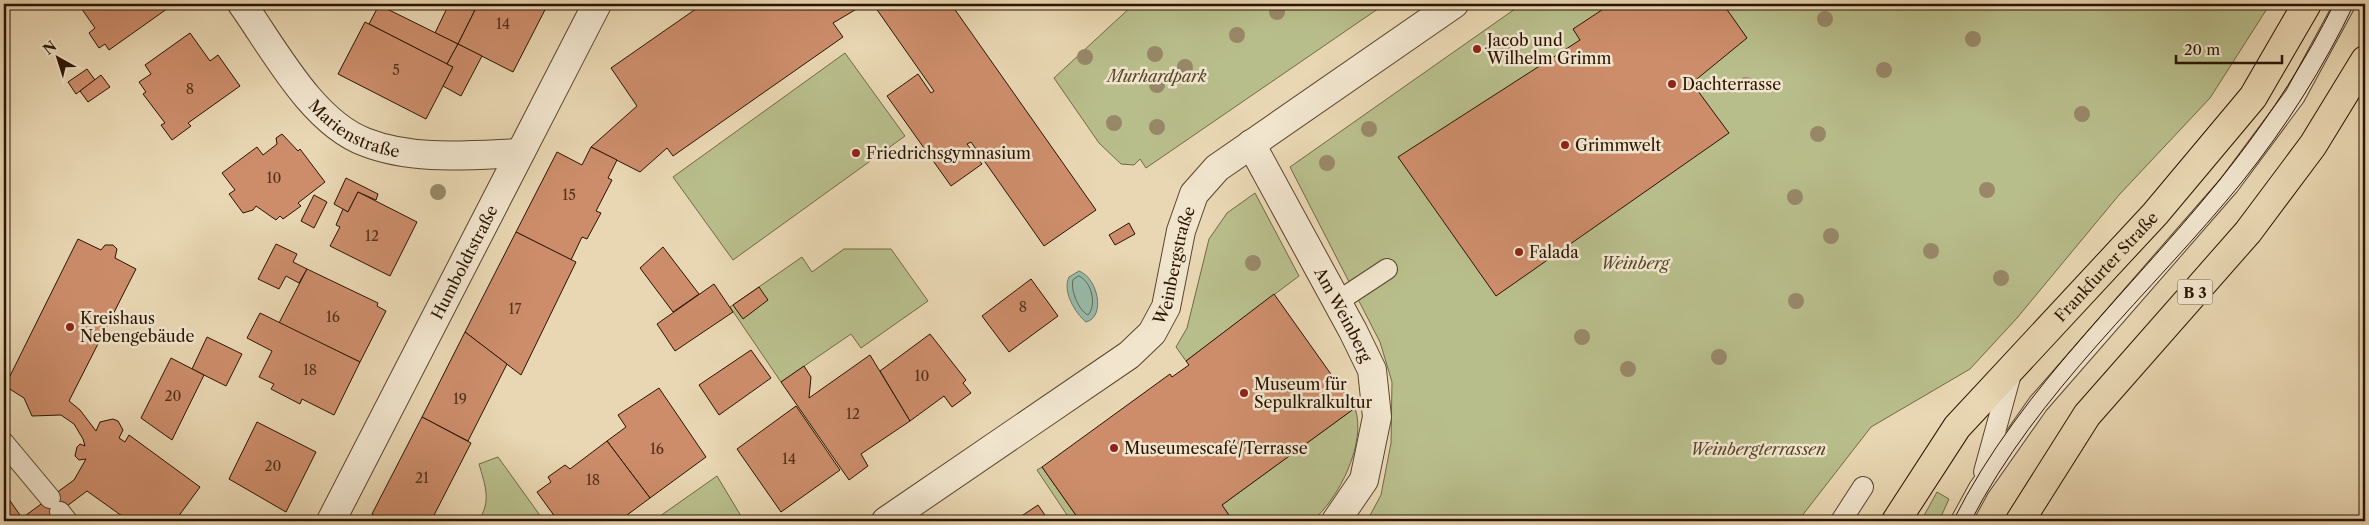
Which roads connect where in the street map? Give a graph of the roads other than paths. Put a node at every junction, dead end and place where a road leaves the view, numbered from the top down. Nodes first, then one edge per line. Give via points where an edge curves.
1 (242, 4) edge
2 (597, 4) edge
3 (1454, 4) edge
4 (2307, 4) edge
5 (2345, 4) edge
6 (2365, 60) edge
7 (1251, 144) junction
8 (520, 153) junction
9 (1387, 269) dead end
10 (1337, 302) junction
11 (2013, 366) junction
12 (4, 444) edge
13 (1864, 487) dead end
14 (1980, 488) junction
15 (59, 510) edge
16 (331, 521) edge
17 (886, 521) edge
18 (1336, 521) edge
19 (1840, 521) edge
20 (1896, 521) edge
21 (1961, 521) edge
22 (2020, 521) edge

1 - 8 street, Marienstraße via 303,91 334,123 352,136 366,143 408,153 462,156
2 - 8 street, Humboldtstraße
3 - 7 street, Weinbergstraße
4 - 11 main road, Frankfurter Straße via 2253,97 2155,214
5 - 14 lane via 2295,96 2229,185 2038,404
6 - 22 main road, B 3 via 2314,145 2248,232 2087,415
7 - 10 street, Am Weinberg
7 - 17 street, Weinbergstraße via 1217,168 1194,194 1181,232 1166,307 1152,333 1129,354
8 - 16 street, Humboldtstraße
9 - 10 lane
10 - 18 street, Am Weinberg via 1372,370 1377,417 1364,480
11 - 14 lane
11 - 20 main road, Frankfurter Straße via 1957,427
12 - 15 lane
13 - 19 lane
14 - 21 lane

